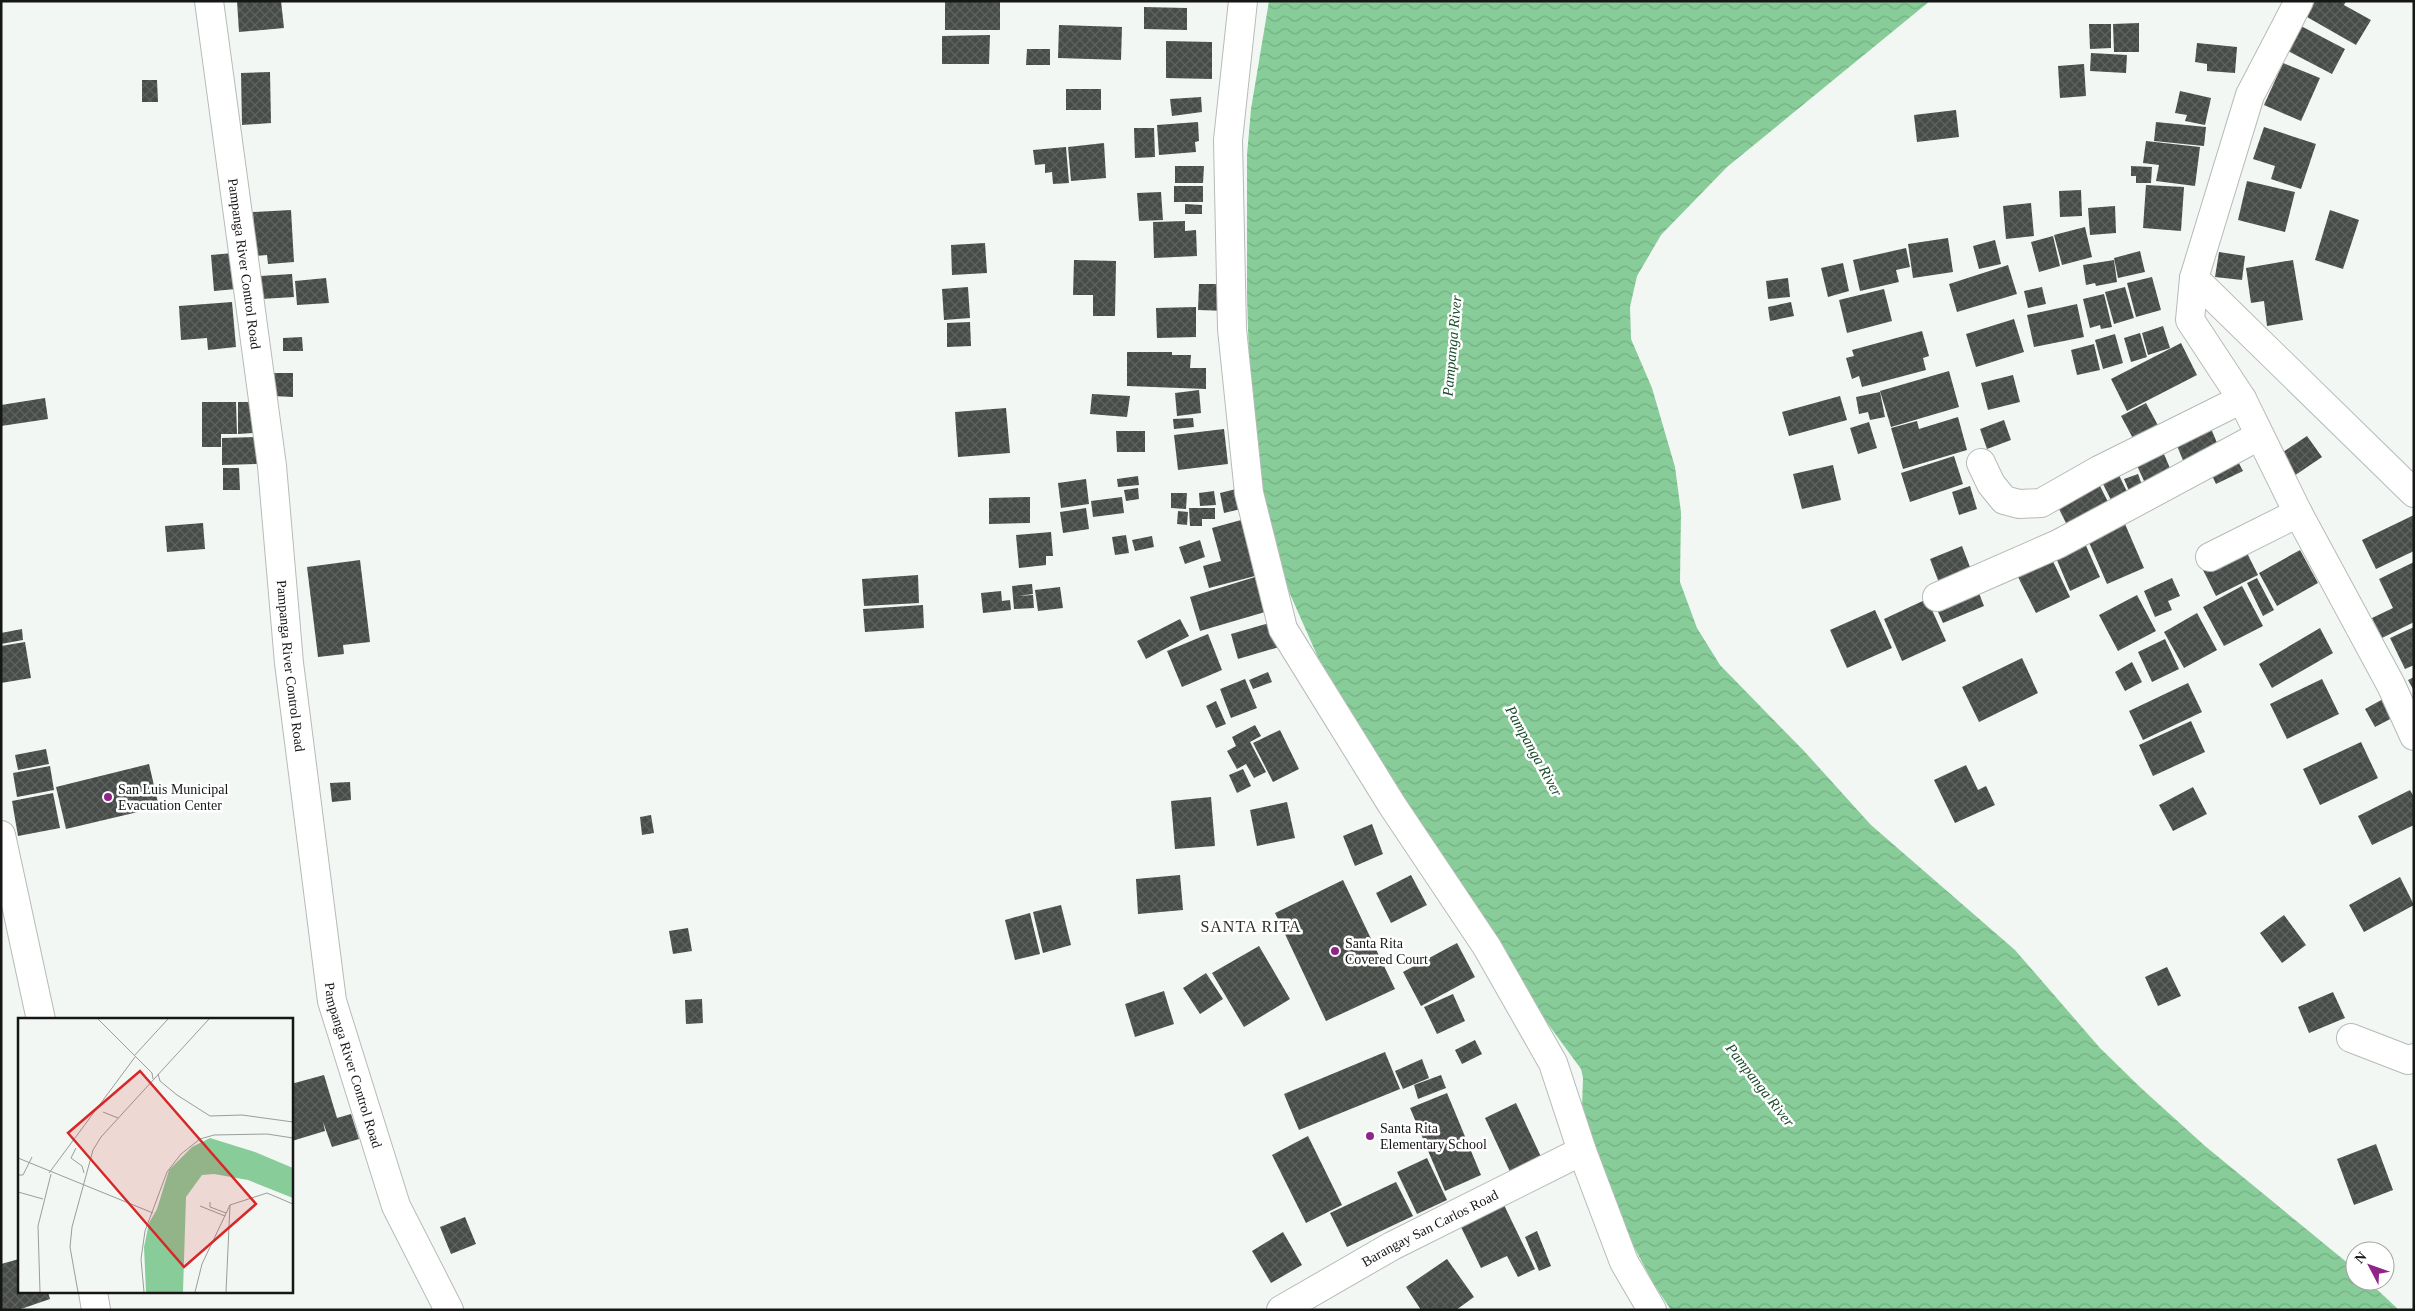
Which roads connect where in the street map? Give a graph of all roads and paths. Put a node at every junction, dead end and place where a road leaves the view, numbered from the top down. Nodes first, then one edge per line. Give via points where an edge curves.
1 (208, 1) edge
2 (1243, 1) edge
3 (2298, 1) edge
4 (2194, 278) junction
5 (2242, 399) junction
6 (2259, 436) junction
7 (1981, 463) dead end
8 (2414, 493) edge
9 (2298, 512) junction
10 (2210, 557) dead end
11 (1937, 596) dead end
12 (2414, 736) edge
13 (1, 835) edge
14 (41, 1018) edge
15 (2351, 1038) dead end
16 (2414, 1058) edge
17 (1582, 1151) junction
18 (93, 1294) edge
19 (96, 1310) edge
20 (449, 1310) edge
21 (1281, 1310) edge
22 (1652, 1310) edge

1 - 20 street, Pampanga River Control Road via 272,466 289,664 332,1001 396,1206
2 - 17 street via 1228,140 1232,329 1250,493 1283,629 1392,805 1492,955 1553,1064
3 - 4 street via 2250,95
4 - 5 street via 2190,320
4 - 8 street
5 - 6 street
5 - 7 street via 2099,470 2041,503 2019,504 2004,500 1991,484
6 - 9 street
6 - 11 street via 2058,544
9 - 10 street
9 - 12 street via 2391,685
13 - 14 street
15 - 16 street via 2408,1060
17 - 21 street, Barangay San Carlos Road via 1392,1246
17 - 22 street via 1624,1262
18 - 19 street

